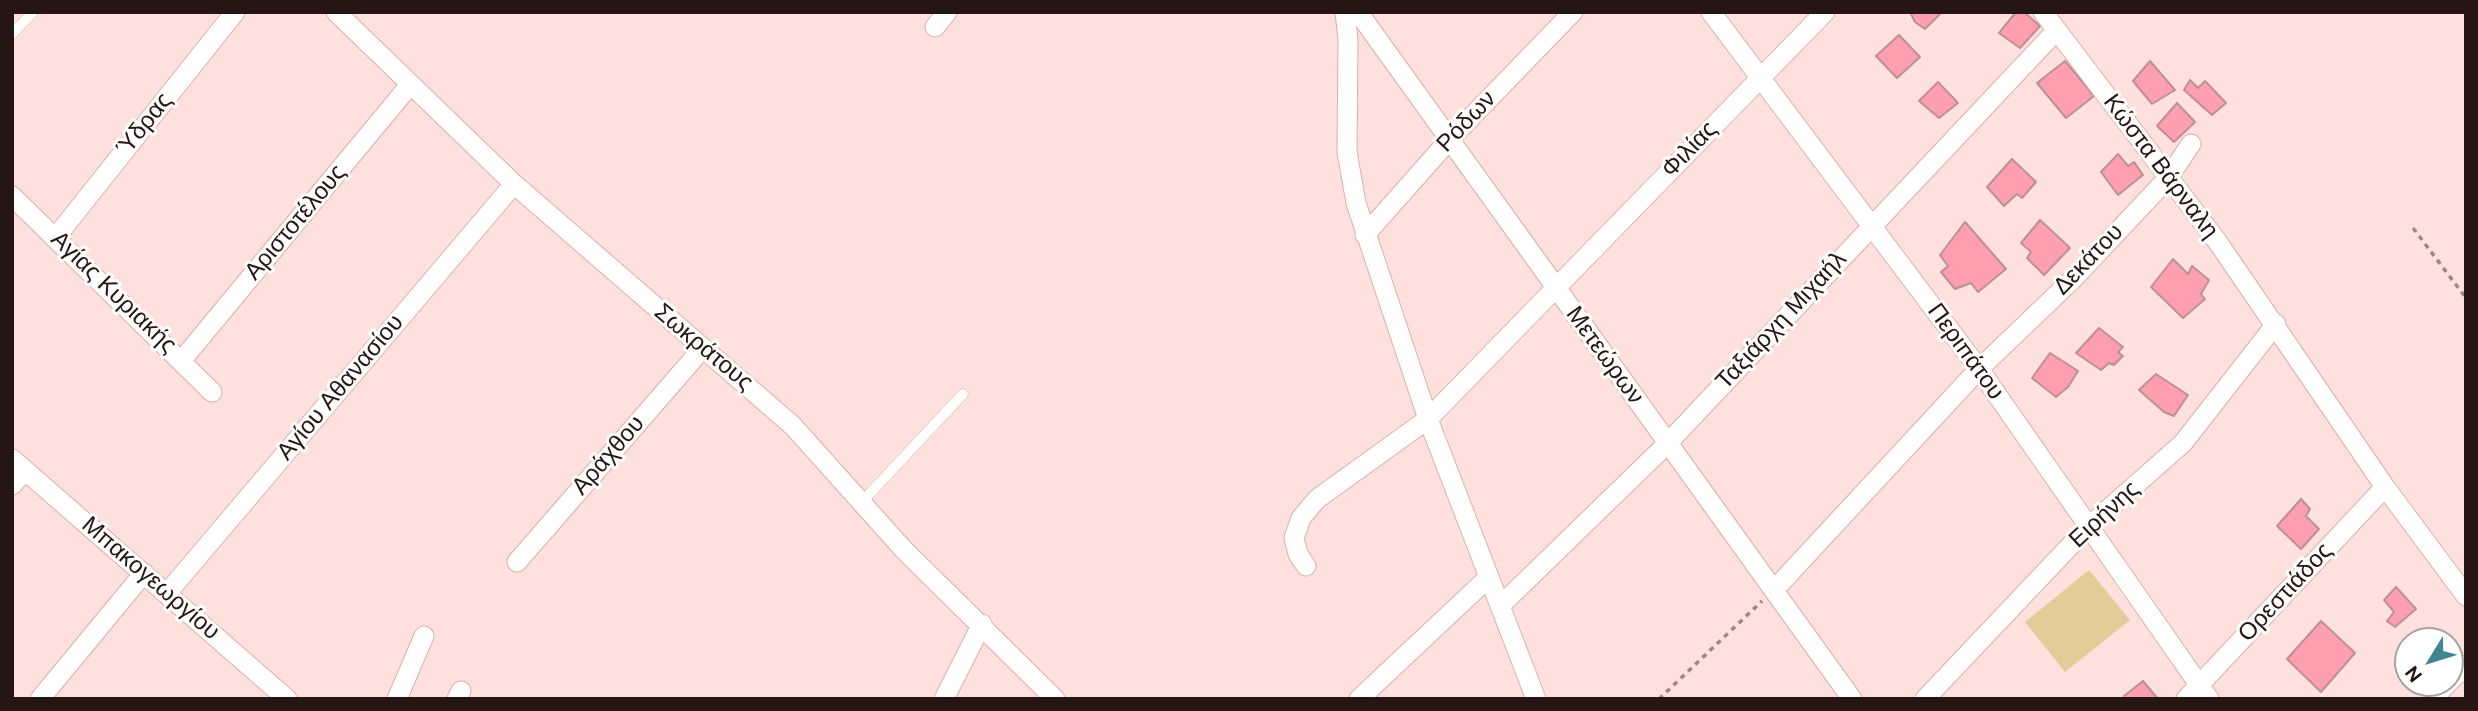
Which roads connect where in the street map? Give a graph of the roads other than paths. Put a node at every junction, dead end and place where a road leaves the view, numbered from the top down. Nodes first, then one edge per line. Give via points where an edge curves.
1 (33, 12) edge
2 (235, 12) edge
3 (336, 12) edge
4 (1345, 12) edge
5 (1359, 12) edge
6 (1573, 12) edge
7 (1711, 12) edge
8 (1825, 12) edge
9 (2043, 12) edge
10 (2056, 31) junction
11 (12, 34) edge
12 (1761, 78) junction
13 (409, 86) junction
14 (1450, 138) junction
15 (2191, 144) dead end
16 (2168, 177) junction
17 (514, 184) junction
18 (12, 196) edge
19 (1873, 225) junction
20 (1365, 235) junction
21 (56, 237) junction
22 (1555, 288) junction
23 (2276, 324) junction
24 (702, 349) junction
25 (182, 360) junction
26 (1979, 369) junction
27 (212, 392) dead end
28 (963, 394) dead end
29 (1428, 419) junction
30 (1667, 444) junction
31 (16, 472) edge
32 (2385, 487) junction
33 (860, 504) junction
34 (2089, 526) junction
35 (517, 562) dead end
36 (1306, 566) dead end
37 (144, 573) junction
38 (1488, 578) junction
39 (1774, 590) junction
40 (168, 592) junction
41 (2466, 596) edge
42 (1502, 605) junction
43 (982, 624) junction
44 (424, 636) dead end
45 (2198, 694) edge
46 (40, 699) edge
47 (287, 699) edge
48 (397, 699) edge
49 (944, 699) edge
50 (1055, 699) edge
51 (1359, 699) edge
52 (1536, 699) edge
53 (1852, 699) edge
54 (1925, 699) edge

1 - 11 lane
2 - 21 street, Ύδρας
3 - 13 street, Σωκράτους
4 - 20 street via 1347,152
5 - 14 street, Μετεώρων
6 - 14 street, Ρόδων
7 - 12 street, Περιπάτου
8 - 12 street, Φιλίας
9 - 10 street, Κώστα Βάρναλη
10 - 16 street, Κώστα Βάρναλη
10 - 19 street, Ταξιάρχη Μιχαήλ
12 - 19 street, Περιπάτου
12 - 22 street, Φιλίας
13 - 17 street, Σωκράτους
13 - 25 street, Αριστοτέλους
14 - 20 street, Ρόδων
14 - 22 street, Μετεώρων
15 - 16 street, Δεκάτου
16 - 23 street, Κώστα Βάρναλη
16 - 26 street, Δεκάτου via 2073,279
17 - 24 street, Σωκράτους
17 - 40 street, Αγίου Αθανασίου
18 - 21 street, Αγίας Κυριακής
19 - 26 street, Περιπάτου
19 - 30 street, Ταξιάρχη Μιχαήλ
20 - 29 street
21 - 25 street, Αγίας Κυριακής
22 - 29 street, Φιλίας
22 - 30 street, Μετεώρων
23 - 32 street, Κώστα Βάρναλη
23 - 34 street, Ειρήνης via 2183,443
24 - 33 street, Σωκράτους via 793,426
24 - 35 street, Αράχθου
25 - 27 street, Αγίας Κυριακής
26 - 34 street, Περιπάτου
26 - 39 street, Δεκάτου
28 - 33 lane
29 - 36 street, Φιλίας via 1317,499 1301,518 1294,538
29 - 38 street
30 - 39 street, Μετεώρων
30 - 42 street, Ταξιάρχη Μιχαήλ
31 - 37 street, Μπακογεωργίου
32 - 41 street, Κώστα Βάρναλη
32 - 45 street, Ορεστιάδος
33 - 43 street, Σωκράτους
34 - 45 street, Περιπάτου
34 - 54 street, Ειρήνης
37 - 40 street, Μπακογεωργίου
37 - 46 street
38 - 42 street
38 - 51 street
39 - 53 street, Μετεώρων
40 - 47 street, Μπακογεωργίου
42 - 52 street
43 - 49 street
43 - 50 street, Σωκράτους
44 - 48 street

